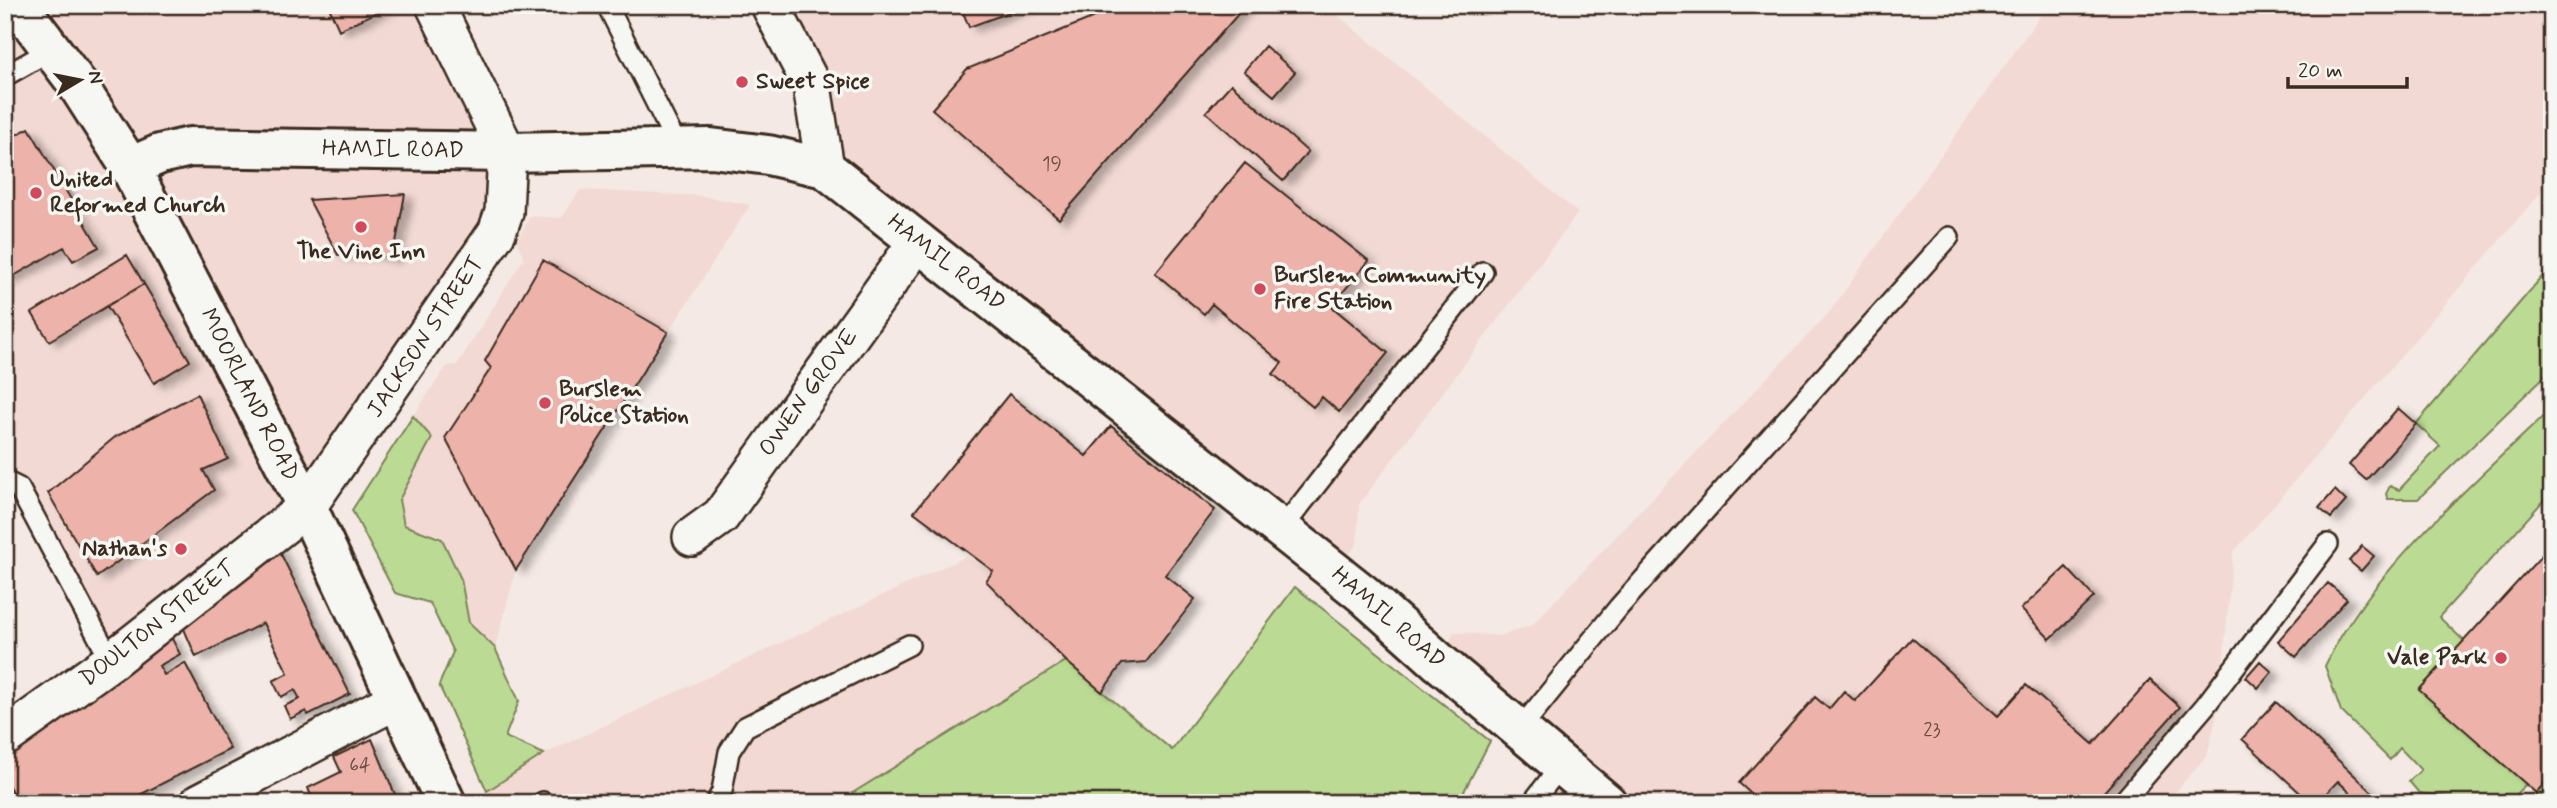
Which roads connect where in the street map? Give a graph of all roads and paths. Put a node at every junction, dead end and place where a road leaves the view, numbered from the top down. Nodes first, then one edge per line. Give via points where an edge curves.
1 (435, 5) edge
2 (607, 5) edge
3 (770, 5) edge
4 (23, 7) edge
5 (51, 50) junction
6 (5, 76) edge
7 (678, 147) junction
8 (507, 152) junction
9 (130, 167) junction
10 (825, 168) junction
11 (1949, 237) dead end
12 (918, 241) junction
13 (1483, 272) dead end
14 (5, 481) edge
15 (307, 507) junction
16 (1281, 530) junction
17 (692, 537) dead end
18 (2328, 544) dead end
19 (909, 645) dead end
20 (111, 661) junction
21 (397, 699) junction
22 (1520, 729) junction
23 (5, 737) edge
24 (1562, 764) junction
25 (207, 801) edge
26 (446, 803) edge
27 (716, 803) edge
28 (1532, 803) edge
29 (1607, 803) edge
30 (2122, 803) edge

1 - 8 street
2 - 7 lane
3 - 10 street via 812,86
4 - 5 street, MOORLAND ROAD
5 - 6 lane
5 - 9 street, MOORLAND ROAD
7 - 8 street, HAMIL ROAD
7 - 10 street, HAMIL ROAD via 761,154
8 - 9 street, HAMIL ROAD via 190,147 160,153
8 - 15 street, JACKSON STREET via 504,212 497,232
9 - 15 street, MOORLAND ROAD
10 - 12 street, HAMIL ROAD
11 - 22 lane via 1619,607
12 - 16 street, HAMIL ROAD
12 - 17 street, OWEN GROVE via 721,516
13 - 16 lane
14 - 20 lane via 19,488
15 - 20 street, DOULTON STREET
15 - 21 street, MOORLAND ROAD
16 - 22 street, HAMIL ROAD
18 - 30 lane via 2205,706
19 - 27 lane via 745,727 729,752
20 - 23 street, DOULTON STREET
21 - 25 street
21 - 26 street, MOORLAND ROAD
22 - 24 street, HAMIL ROAD
24 - 28 lane
24 - 29 street, HAMIL ROAD

